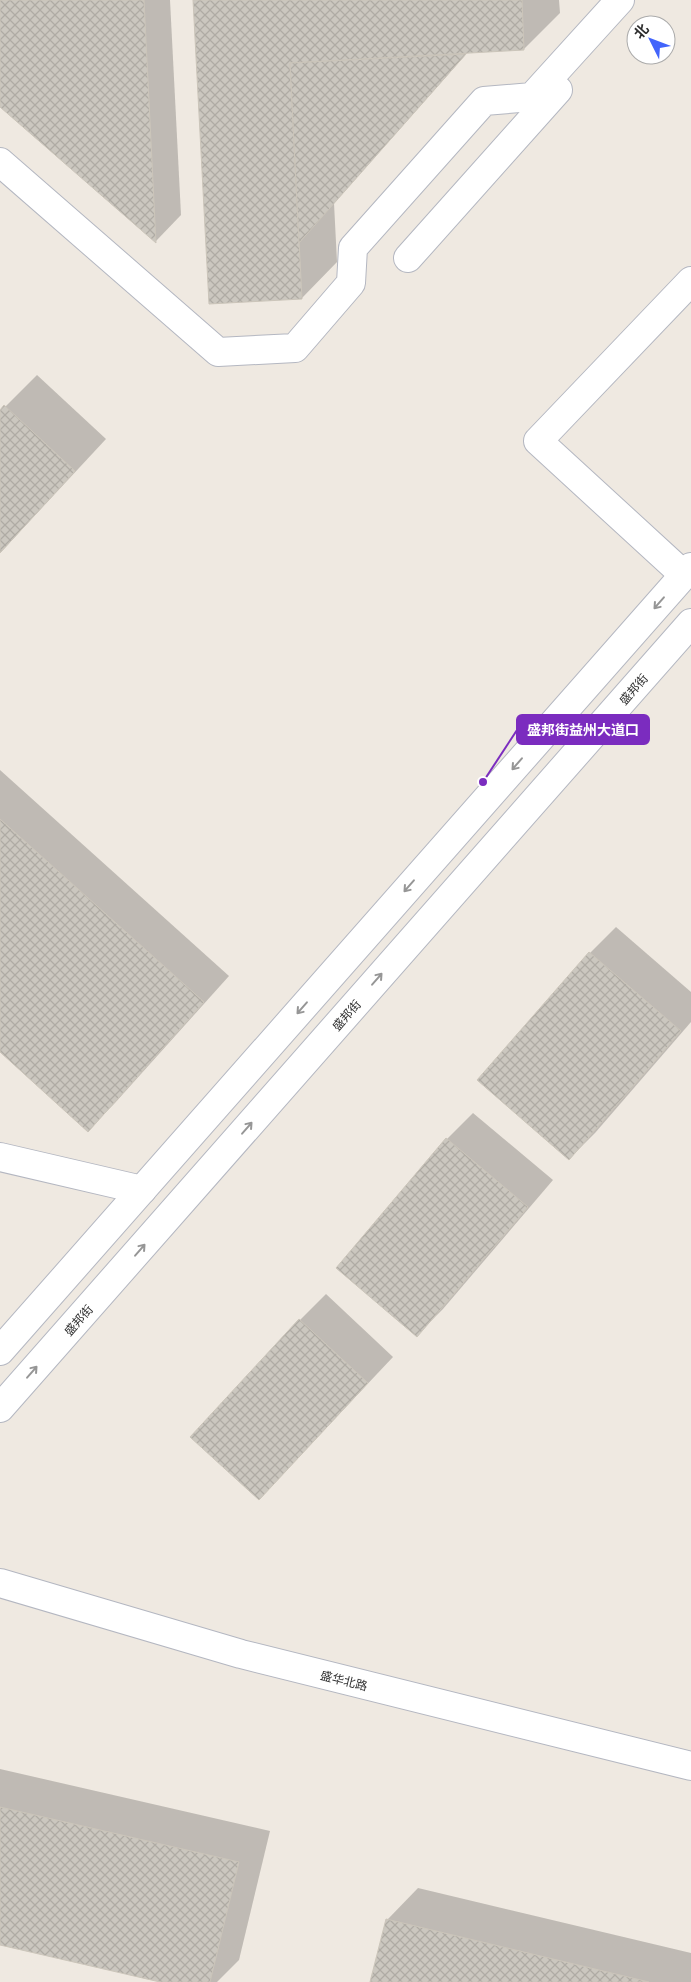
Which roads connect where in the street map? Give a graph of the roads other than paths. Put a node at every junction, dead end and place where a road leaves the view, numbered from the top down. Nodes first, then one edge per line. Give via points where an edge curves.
1 (620, 0) edge
2 (638, 0) edge
3 (0, 162) edge
4 (408, 258) dead end
5 (691, 281) edge
6 (688, 571) edge
7 (691, 623) edge
8 (0, 1157) edge
9 (142, 1190) junction
10 (0, 1351) edge
11 (0, 1408) edge
12 (0, 1583) edge
13 (691, 1766) edge

1 - 3 street via 532,97 484,101 353,248 351,283 295,348 218,352
2 - 4 street
5 - 6 street via 538,441
6 -> 9 street
11 -> 7 street, 盛邦街
8 - 9 street
9 - 10 street
12 - 13 street, 盛华北路 via 241,1654

